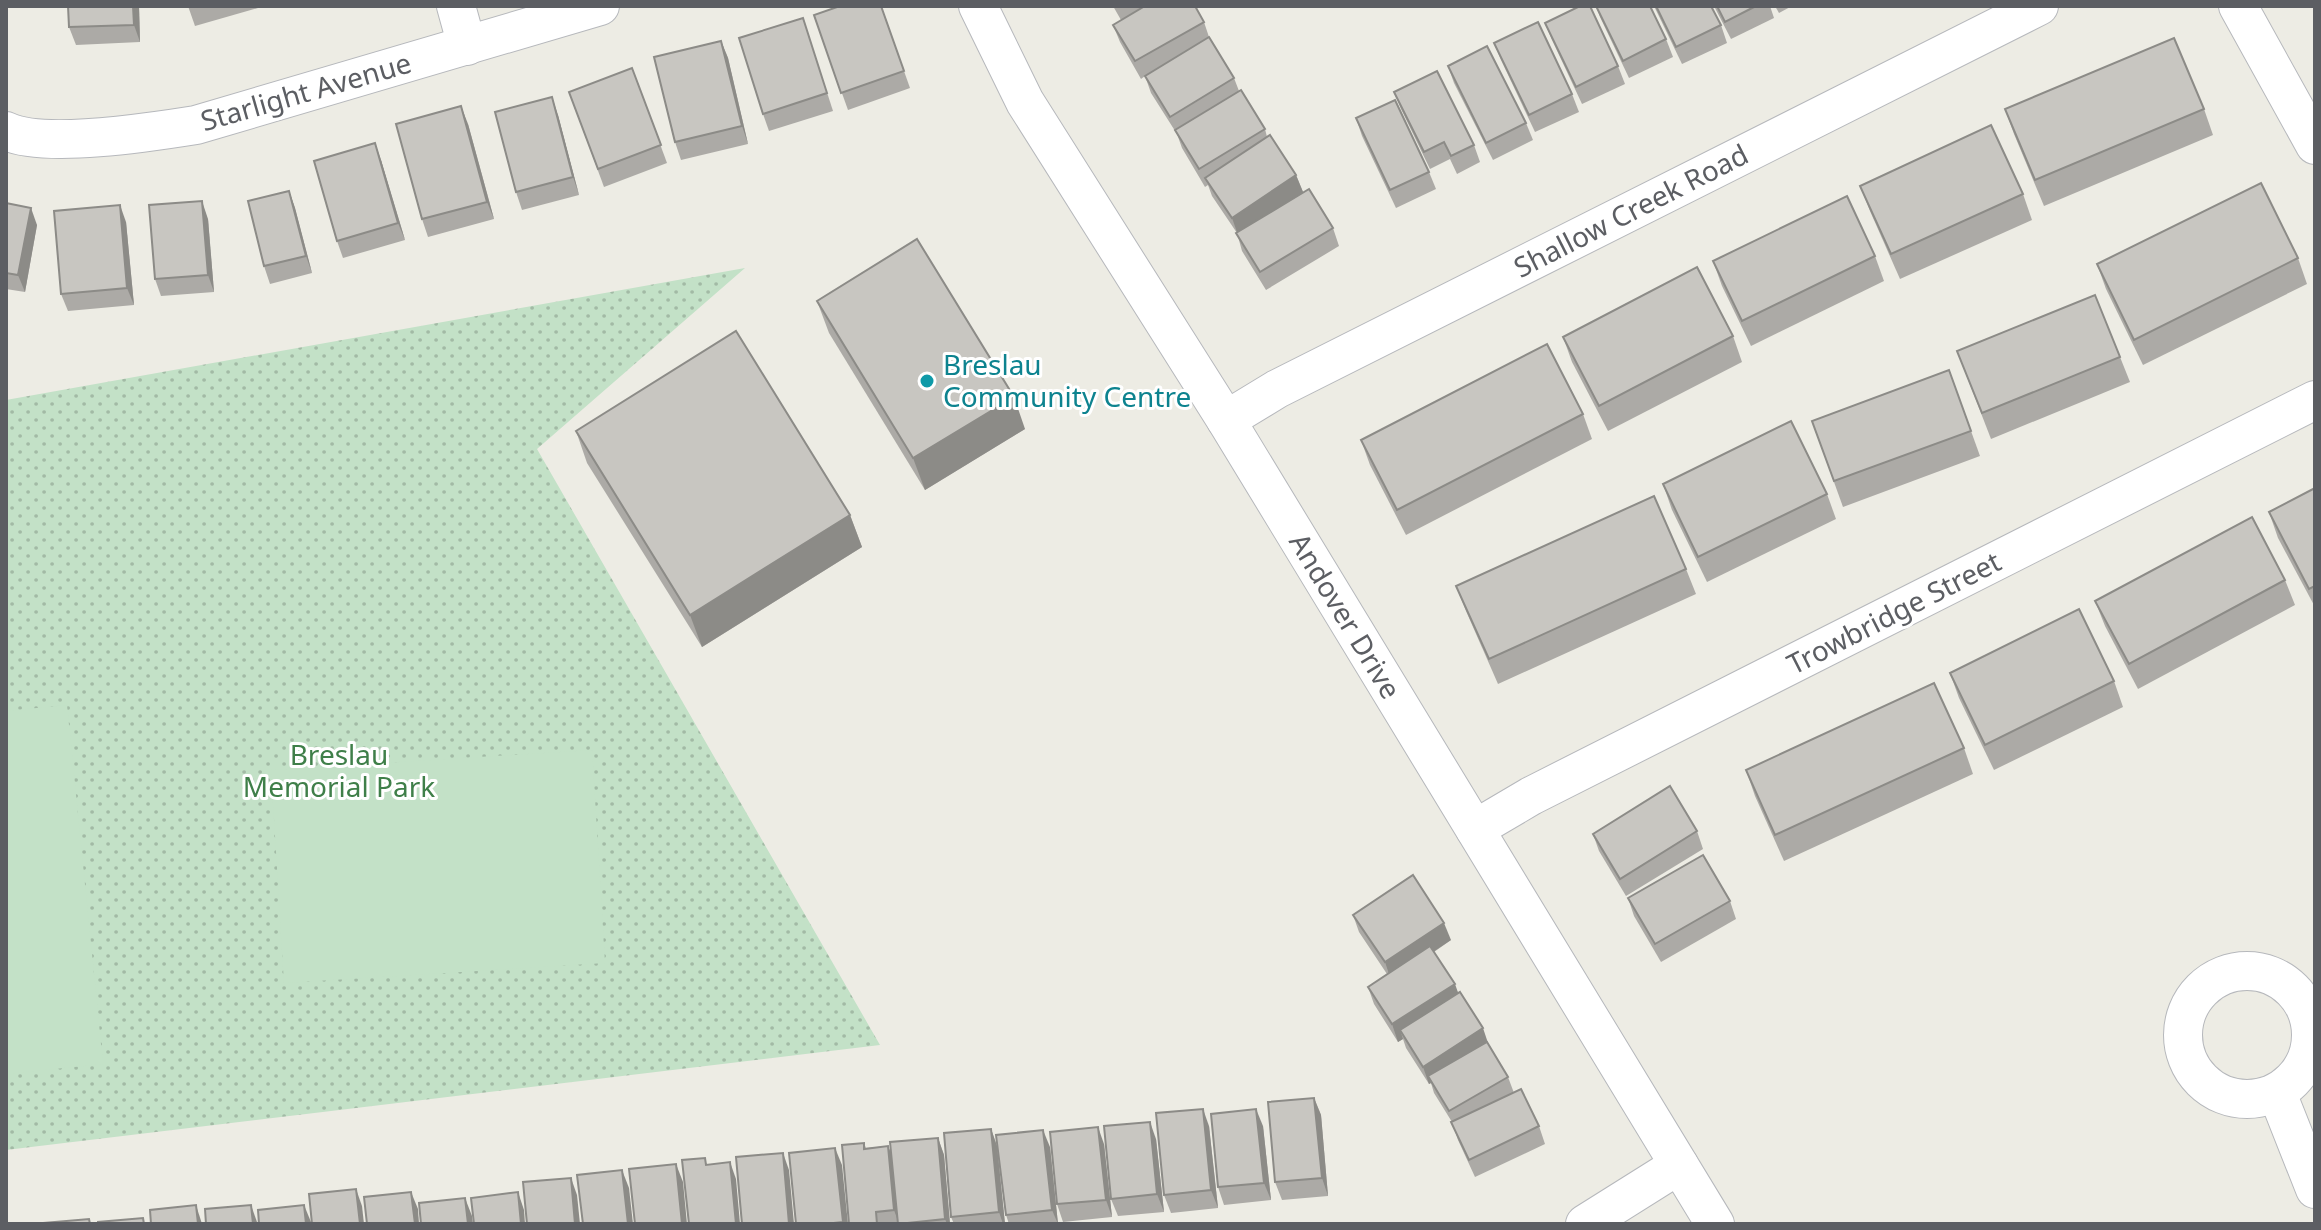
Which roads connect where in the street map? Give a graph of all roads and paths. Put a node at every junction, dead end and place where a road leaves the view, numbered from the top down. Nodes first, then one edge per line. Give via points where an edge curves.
1 (456, 6) edge
2 (600, 6) edge
3 (978, 6) edge
4 (2039, 6) edge
5 (2238, 6) edge
6 (467, 46) junction
7 (6, 131) edge
8 (2315, 145) edge
9 (2315, 400) edge
10 (1226, 420) junction
11 (1475, 829) junction
12 (2277, 1093) dead end
13 (1679, 1165) junction
14 (2315, 1189) edge
15 (1585, 1224) edge
16 (1715, 1224) edge

1 - 6 street
2 - 6 street, Starlight Avenue
3 - 10 street, Andover Drive via 1025,102
4 - 10 street, Shallow Creek Road via 1277,389
5 - 8 street
6 - 7 street, Starlight Avenue via 196,125 41,140
9 - 11 street, Trowbridge Street
10 - 11 street, Andover Drive
11 - 13 street, Andover Drive
12 - 14 street
13 - 15 street
13 - 16 street, Andover Drive

